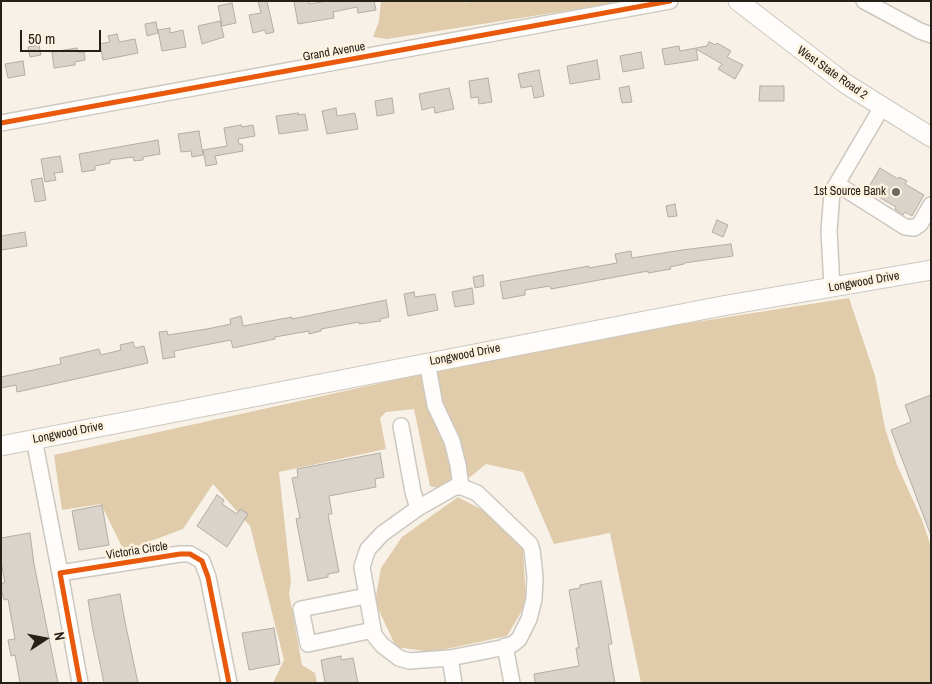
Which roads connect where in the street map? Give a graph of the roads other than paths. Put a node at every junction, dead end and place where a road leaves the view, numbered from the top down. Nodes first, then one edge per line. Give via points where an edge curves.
1 (670, 1) edge
2 (738, 1) edge
3 (864, 1) edge
4 (931, 35) edge
5 (882, 108) junction
6 (1, 123) edge
7 (931, 137) edge
8 (837, 184) junction
9 (931, 205) edge
10 (931, 270) edge
11 (832, 287) junction
12 (427, 362) junction
13 (401, 426) dead end
14 (34, 439) junction
15 (1, 446) edge
16 (461, 487) junction
17 (418, 508) junction
18 (60, 573) junction
19 (366, 596) junction
20 (373, 630) junction
21 (505, 646) junction
22 (450, 658) junction
23 (80, 683) edge
24 (229, 683) edge
25 (454, 683) edge
26 (512, 683) edge

1 - 6 street, Grand Avenue
2 - 5 main road, West State Road 2 via 838,79
3 - 4 street
5 - 7 main road, West State Road 2
5 - 8 street
8 - 9 street via 905,227 914,228 920,224
8 - 11 street via 832,192 829,231
10 - 11 main road, Longwood Drive
11 - 12 main road, Longwood Drive
12 - 14 main road, Longwood Drive
12 - 16 street via 434,406 452,441
13 - 17 street
14 - 15 main road, Longwood Drive
14 - 18 street
16 - 17 street via 455,487
16 - 21 street via 478,493 525,537 532,550 535,577 529,619 519,639
17 - 19 street via 382,534 368,549 362,567
18 - 23 street
18 - 24 street, Victoria Circle via 180,554 190,554 202,561
19 - 20 street
19 - 20 street via 301,609 308,644
20 - 22 street via 382,645 399,658 408,661
21 - 22 street
21 - 26 street
22 - 25 street

